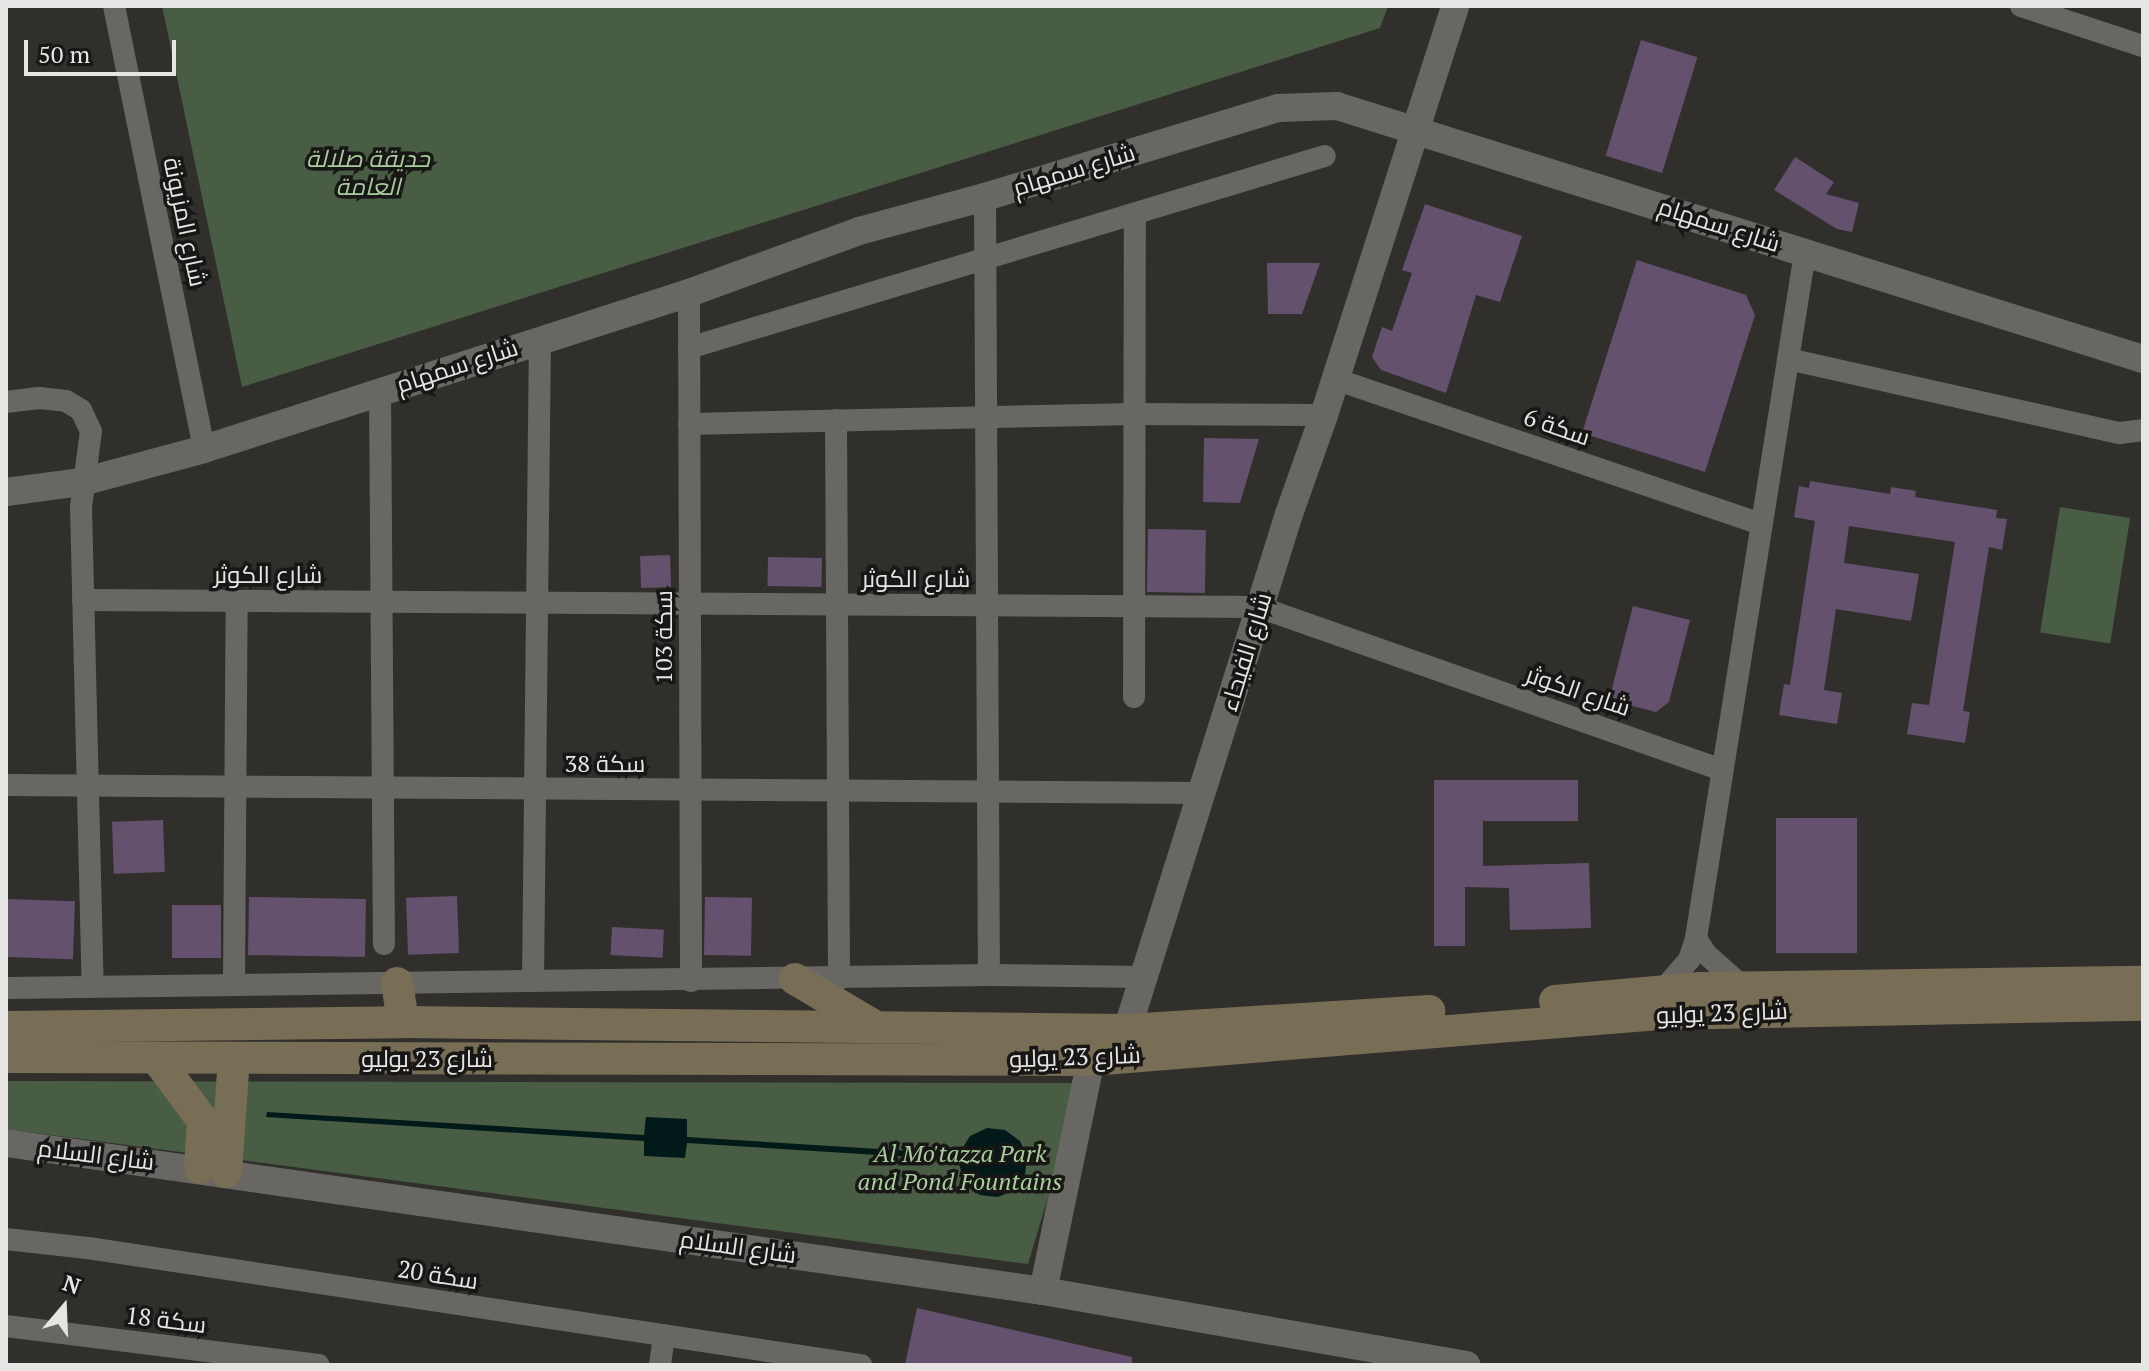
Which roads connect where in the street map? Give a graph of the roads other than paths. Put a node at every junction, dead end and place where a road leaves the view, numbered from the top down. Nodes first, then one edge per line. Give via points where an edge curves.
1 (114, 6) edge
2 (1455, 6) edge
3 (2021, 6) edge
4 (2060, 12) edge
5 (2143, 46) edge
6 (1415, 130) junction
7 (1325, 156) dead end
8 (985, 197) junction
9 (1135, 215) junction
10 (1805, 253) junction
11 (985, 258) junction
12 (689, 293) junction
13 (540, 339) junction
14 (689, 348) junction
15 (1788, 359) junction
16 (2143, 359) edge
17 (1335, 379) junction
18 (380, 391) junction
19 (6, 402) edge
20 (1135, 414) junction
21 (1324, 415) junction
22 (986, 418) junction
23 (836, 420) junction
24 (689, 424) junction
25 (2143, 430) edge
26 (204, 449) junction
27 (82, 482) junction
28 (6, 492) edge
29 (1761, 524) junction
30 (83, 600) junction
31 (237, 601) junction
32 (381, 601) junction
33 (537, 603) junction
34 (690, 604) junction
35 (837, 605) junction
36 (987, 605) junction
37 (1135, 607) junction
38 (1259, 607) junction
39 (1134, 697) dead end
40 (1720, 769) junction
41 (6, 785) edge
42 (88, 785) junction
43 (236, 789) junction
44 (383, 789) junction
45 (535, 790) junction
46 (690, 791) junction
47 (838, 791) junction
48 (988, 792) junction
49 (1203, 793) junction
50 (1696, 938) junction
51 (384, 944) dead end
52 (989, 975) junction
53 (1144, 977) junction
54 (795, 979) junction
55 (839, 979) junction
56 (533, 981) junction
57 (691, 981) junction
58 (2143, 982) edge
59 (397, 983) junction
60 (234, 984) junction
61 (93, 985) junction
62 (1743, 987) junction
63 (6, 988) edge
64 (1662, 991) junction
65 (2143, 1005) edge
66 (403, 1022) junction
67 (874, 1026) junction
68 (6, 1027) edge
69 (1127, 1030) junction
70 (6, 1057) edge
71 (157, 1059) junction
72 (234, 1059) junction
73 (1091, 1060) junction
74 (6, 1143) edge
75 (213, 1170) junction
76 (6, 1239) edge
77 (1043, 1291) junction
78 (6, 1326) edge
79 (664, 1335) junction
80 (1457, 1364) edge
81 (319, 1365) edge
82 (660, 1365) edge
83 (861, 1365) edge

1 - 26 street, شارع المزيونة
2 - 6 street, شارع الفيحاء
3 - 4 street
4 - 5 street
6 - 8 street, شارع سمهام via 1337,106 1278,108
6 - 10 street, شارع سمهام
6 - 17 street, شارع الفيحاء
7 - 9 street
8 - 11 street
8 - 12 street, شارع سمهام via 859,231
9 - 11 street
9 - 20 street
10 - 15 street
10 - 16 street, شارع سمهام
11 - 14 street
11 - 22 street
12 - 13 street, شارع سمهام
12 - 14 street, سكة 103
13 - 18 street, شارع سمهام
13 - 33 street
14 - 24 street, سكة 103
15 - 25 street via 2120,433
15 - 29 street
17 - 21 street, شارع الفيحاء
17 - 29 street, سكة 6
18 - 26 street, شارع سمهام
18 - 32 street
19 - 27 street via 39,398 66,401 81,410 91,431
20 - 21 street
20 - 22 street
20 - 37 street
21 - 38 street, شارع الفيحاء
22 - 23 street
22 - 36 street
23 - 24 street
23 - 35 street
24 - 34 street, سكة 103
26 - 27 street, شارع سمهام
27 - 28 street, شارع سمهام
27 - 30 street
29 - 40 street
30 - 31 street, شارع الكوثر
30 - 42 street
31 - 32 street, شارع الكوثر
31 - 43 street
32 - 33 street, شارع الكوثر
32 - 44 street
33 - 34 street, شارع الكوثر
33 - 45 street
34 - 35 street, شارع الكوثر
34 - 46 street, سكة 103
35 - 36 street, شارع الكوثر
35 - 47 street
36 - 37 street, شارع الكوثر
36 - 48 street
37 - 38 street, شارع الكوثر
37 - 39 street
38 - 40 street, شارع الكوثر
38 - 49 street, شارع الفيحاء
40 - 50 street
41 - 42 street, سكة 38
42 - 43 street, سكة 38
42 - 61 street
43 - 44 street, سكة 38
43 - 60 street
44 - 45 street, سكة 38
44 - 51 street
45 - 46 street, سكة 38
45 - 56 street
46 - 47 street, سكة 38
46 - 57 street, سكة 103
47 - 48 street, سكة 38
47 - 55 street
48 - 49 street, سكة 38
48 - 52 street
49 - 53 street, شارع الفيحاء
50 - 62 street
50 - 64 street via 1689,960
52 - 53 street
52 - 55 street
53 - 69 street, شارع الفيحاء
54 - 55 street
54 - 57 street
54 - 67 main road
56 - 57 street
56 - 59 street
58 - 62 main road, شارع 23 يوليو
59 - 60 street
59 - 66 main road
60 - 61 street
61 - 63 street
62 - 64 main road, شارع 23 يوليو
64 - 69 main road, شارع 23 يوليو
65 - 73 main road, شارع 23 يوليو via 1659,1014
66 - 67 main road, شارع 23 يوليو
66 - 68 main road, شارع 23 يوليو
67 - 69 main road, شارع 23 يوليو
69 - 73 street
70 - 71 main road, شارع 23 يوليو
71 - 72 main road, شارع 23 يوليو
71 - 75 main road via 203,1121
72 - 73 main road, شارع 23 يوليو
72 - 75 main road
73 - 77 street
74 - 75 street, شارع السلام
75 - 77 street, شارع السلام
76 - 79 street, سكة 20
77 - 80 street, شارع السلام
78 - 81 street, سكة 18
79 - 82 street
79 - 83 street, سكة 20

